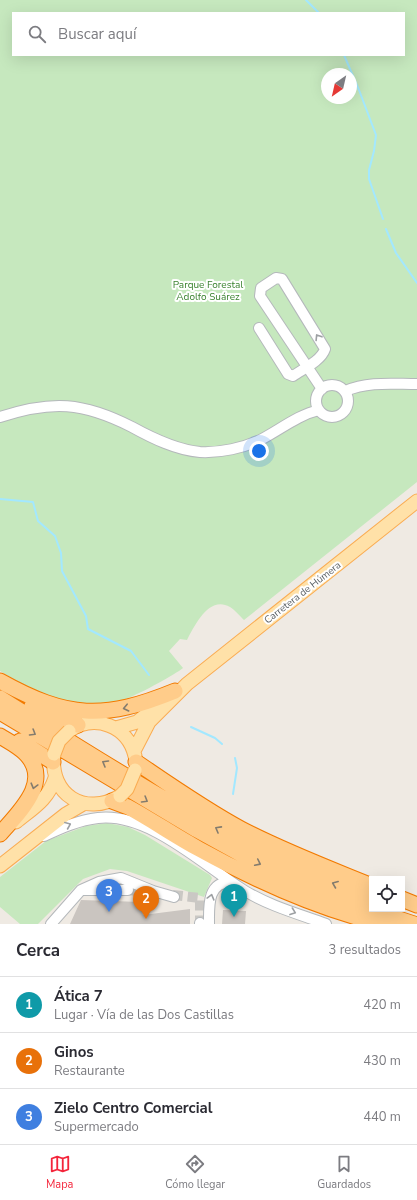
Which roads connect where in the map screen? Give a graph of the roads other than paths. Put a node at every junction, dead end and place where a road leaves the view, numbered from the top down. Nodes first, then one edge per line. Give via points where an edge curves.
1 (259, 328) dead end
2 (307, 366) junction
3 (417, 384) edge
4 (322, 389) junction
5 (345, 391) junction
6 (319, 410) junction
7 (0, 417) edge
8 (417, 501) edge
9 (0, 681) edge
10 (0, 686) edge
11 (181, 687) junction
12 (0, 698) edge
13 (0, 712) edge
14 (74, 728) junction
15 (116, 728) junction
16 (0, 729) edge
17 (0, 736) edge
18 (53, 758) junction
19 (135, 761) junction
20 (55, 778) junction
21 (116, 799) junction
22 (83, 804) junction
23 (0, 835) edge
24 (33, 841) junction
25 (0, 866) edge
26 (231, 882) junction
27 (369, 885) edge
28 (81, 890) junction
29 (128, 890) tunnel mouth
30 (369, 896) edge
31 (174, 897) dead end
32 (405, 900) edge
33 (417, 905) edge
34 (405, 908) edge
35 (417, 912) edge
36 (321, 919) edge
37 (51, 924) edge
38 (203, 924) edge
39 (363, 924) edge
40 (382, 924) edge
41 (414, 924) edge

1 - 2 street via 288,374 293,376
2 -> 2 street via 323,355 325,349 282,279 276,278 261,288 260,296
2 - 4 street
3 - 5 street via 382,383 357,386
4 - 5 street via 334,385
4 - 6 street via 316,399
5 - 6 street via 349,403 341,415 333,418 325,416
6 - 7 street via 306,413 261,439 229,450 200,452 170,445 111,417 71,405 38,407
8 - 11 main road, Carretera de Húmera
11 -> 9 highway via 150,701 120,710 87,712 40,702
10 - 14 highway
11 - 15 main road, Carretera de Húmera via 140,720
11 - 19 main road, Carretera de Húmera via 149,722
30 -> 12 highway via 255,849 96,758
13 -> 41 highway via 255,862 306,885
14 - 15 main road via 100,723
14 - 18 main road, bridge via 59,741
15 - 19 main road via 126,738
16 - 18 highway
17 -> 23 highway via 26,754 34,765 36,778 34,790 28,800
18 - 20 main road
19 - 21 main road, bridge via 127,789
19 - 27 highway via 195,803 242,829
20 - 22 main road via 66,794
20 - 23 main road via 46,798
21 - 22 main road via 102,804
21 - 36 highway
22 - 24 main road via 66,814
24 - 25 main road
24 -> 26 street via 75,822 120,818 164,837
26 -> 36 street via 259,899
38 -> 26 street via 212,890 218,885
28 - 29 street
28 - 31 street via 99,882 121,878
28 - 37 street
32 - 33 highway
34 - 35 highway
36 - 39 street
36 - 40 highway

